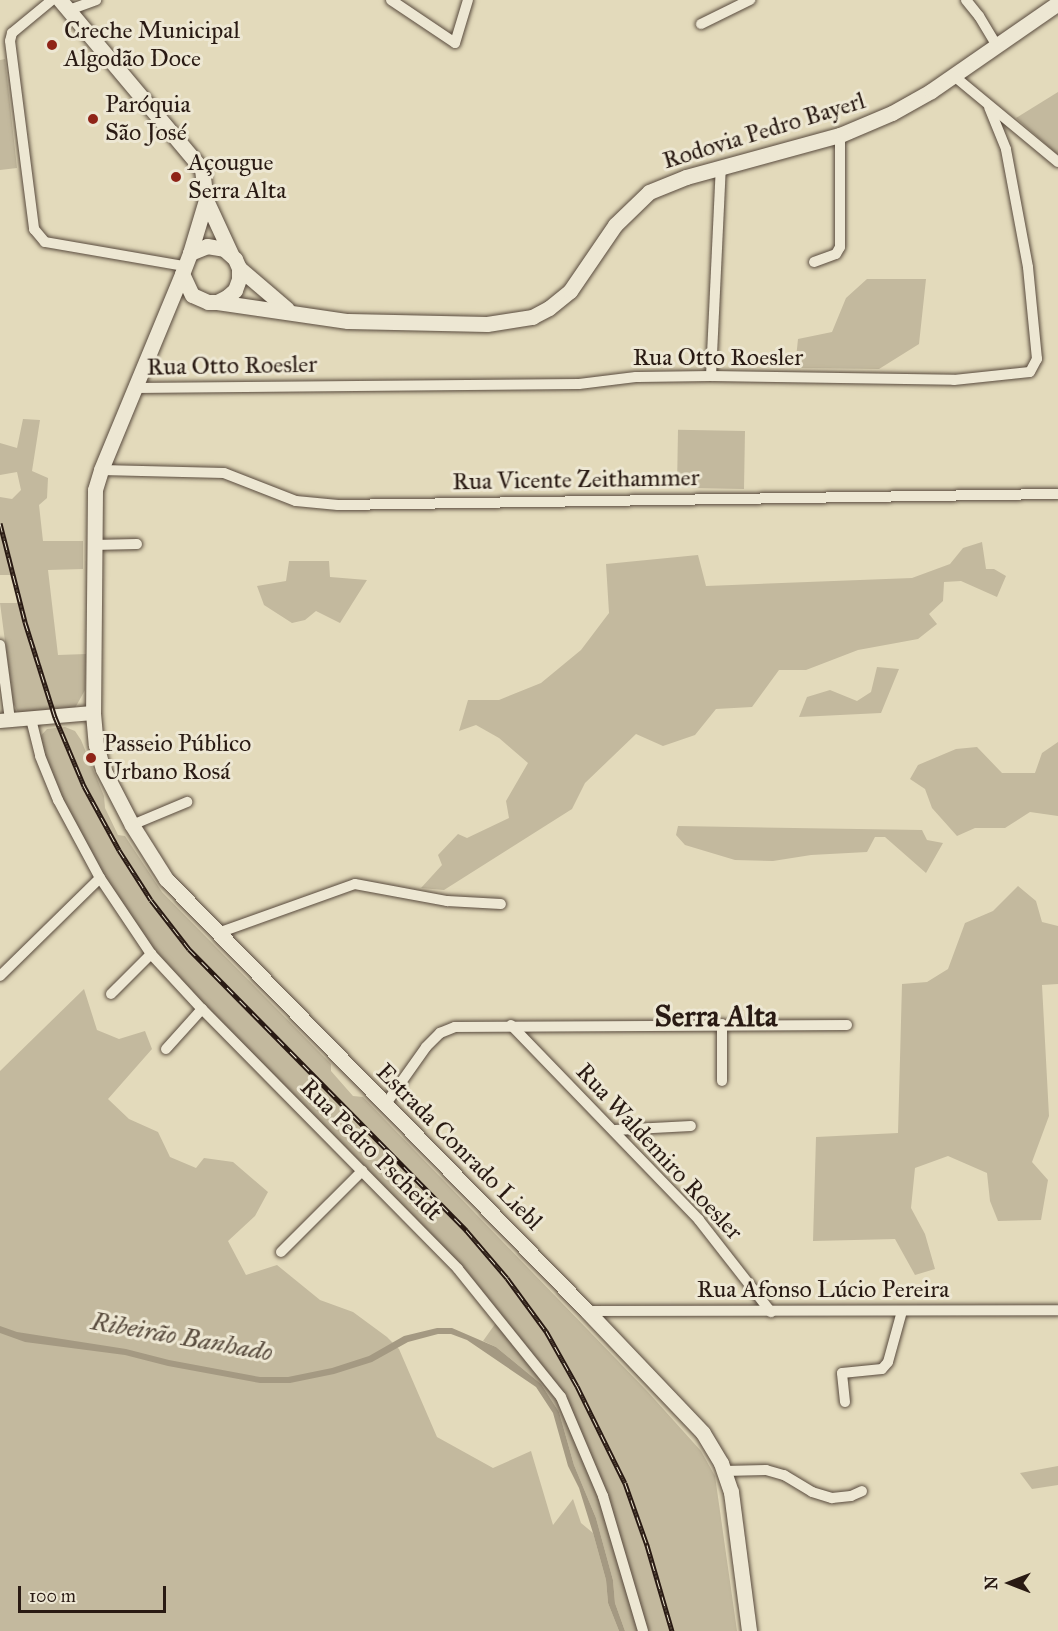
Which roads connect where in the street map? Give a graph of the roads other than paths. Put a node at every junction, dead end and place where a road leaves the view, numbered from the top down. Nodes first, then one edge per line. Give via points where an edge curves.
1 (52, 0) edge
2 (96, 0) edge
3 (391, 0) edge
4 (468, 0) edge
5 (750, 0) edge
6 (966, 0) edge
7 (1058, 3) edge
8 (65, 5) edge
9 (701, 24) dead end
10 (997, 46) junction
11 (954, 76) junction
12 (989, 107) junction
13 (840, 135) junction
14 (1058, 162) edge
15 (721, 167) junction
16 (206, 200) junction
17 (231, 254) junction
18 (814, 262) dead end
19 (185, 264) junction
20 (239, 268) junction
21 (199, 300) junction
22 (217, 302) junction
23 (292, 312) junction
24 (163, 318) junction
25 (711, 376) junction
26 (134, 388) junction
27 (101, 470) junction
28 (1058, 494) edge
29 (137, 544) dead end
30 (93, 545) junction
31 (0, 645) edge
32 (93, 713) junction
33 (31, 719) junction
34 (5, 721) edge
35 (187, 802) dead end
36 (132, 825) junction
37 (100, 878) junction
38 (501, 904) dead end
39 (218, 933) junction
40 (151, 954) junction
41 (0, 976) edge
42 (111, 994) dead end
43 (202, 1009) junction
44 (722, 1024) junction
45 (511, 1025) junction
46 (847, 1025) dead end
47 (166, 1049) dead end
48 (722, 1081) dead end
49 (385, 1105) junction
50 (692, 1126) dead end
51 (615, 1130) junction
52 (362, 1172) junction
53 (282, 1252) dead end
54 (1058, 1310) edge
55 (587, 1311) junction
56 (903, 1311) junction
57 (771, 1312) junction
58 (845, 1402) dead end
59 (724, 1471) junction
60 (862, 1491) dead end
61 (643, 1631) edge
62 (749, 1631) edge

1 - 19 street via 12,33 10,41 33,229 45,242
2 - 8 street
3 - 4 street via 455,43
5 - 9 street
6 - 10 street
7 - 10 main road, Rodovia Pedro Bayerl
8 - 16 main road via 195,159 204,177
10 - 11 main road, Rodovia Pedro Bayerl
11 - 12 street
11 - 13 main road, Rodovia Pedro Bayerl via 905,107
12 - 14 street
12 - 25 street, Rua Otto Roesler via 1006,149 1028,267 1037,359 1030,372 954,380
13 - 15 main road, Rodovia Pedro Bayerl
13 - 18 street via 840,247 836,254
15 - 23 main road, Rodovia Pedro Bayerl via 673,181 642,198 615,225 570,291 532,317 487,324 341,320
15 - 25 street
16 - 17 main road
16 - 19 main road, Estrada Conrado Liebl
17 - 19 main road via 207,246
17 - 20 main road
19 - 21 main road via 187,289
19 - 24 main road, Estrada Conrado Liebl
20 - 22 main road via 235,290
20 - 23 main road
21 - 22 main road
21 - 24 main road via 183,300
22 - 23 main road, Rodovia Pedro Bayerl
24 - 26 main road, Estrada Conrado Liebl
25 - 26 street, Rua Otto Roesler via 636,377 579,384
26 - 27 main road, Estrada Conrado Liebl
27 - 28 street, Rua Vicente Zeithammer via 224,473 296,501 338,505
27 - 30 main road, Estrada Conrado Liebl via 95,490
29 - 30 street
30 - 32 main road, Estrada Conrado Liebl
31 - 34 street
32 - 33 street
32 - 36 main road, Estrada Conrado Liebl via 99,759
33 - 34 street
33 - 37 street, Rua Pedro Pscheidt via 40,756 58,800
35 - 36 street
36 - 39 main road, Estrada Conrado Liebl via 166,879
37 - 40 street, Rua Pedro Pscheidt
37 - 41 street
38 - 39 street via 447,901 355,884
39 - 49 main road, Estrada Conrado Liebl
40 - 42 street
40 - 43 street, Rua Pedro Pscheidt
43 - 47 street
43 - 52 street, Rua Pedro Pscheidt
44 - 45 street
44 - 46 street
44 - 48 street
45 - 49 street via 455,1027 440,1033
45 - 51 street, Rua Waldemiro Roesler
49 - 55 main road, Estrada Conrado Liebl
50 - 51 street
51 - 57 street, Rua Waldemiro Roesler via 699,1220
52 - 53 street
52 - 61 street, Rua Pedro Pscheidt via 458,1269 561,1397 603,1496
54 - 56 street, Rua Afonso Lúcio Pereira
55 - 57 street, Rua Afonso Lúcio Pereira
55 - 59 main road, Estrada Conrado Liebl via 703,1433
56 - 57 street, Rua Afonso Lúcio Pereira
56 - 58 street via 888,1362 882,1369 842,1373
59 - 60 street via 766,1470 832,1498
59 - 62 main road, Estrada Conrado Liebl via 738,1536

